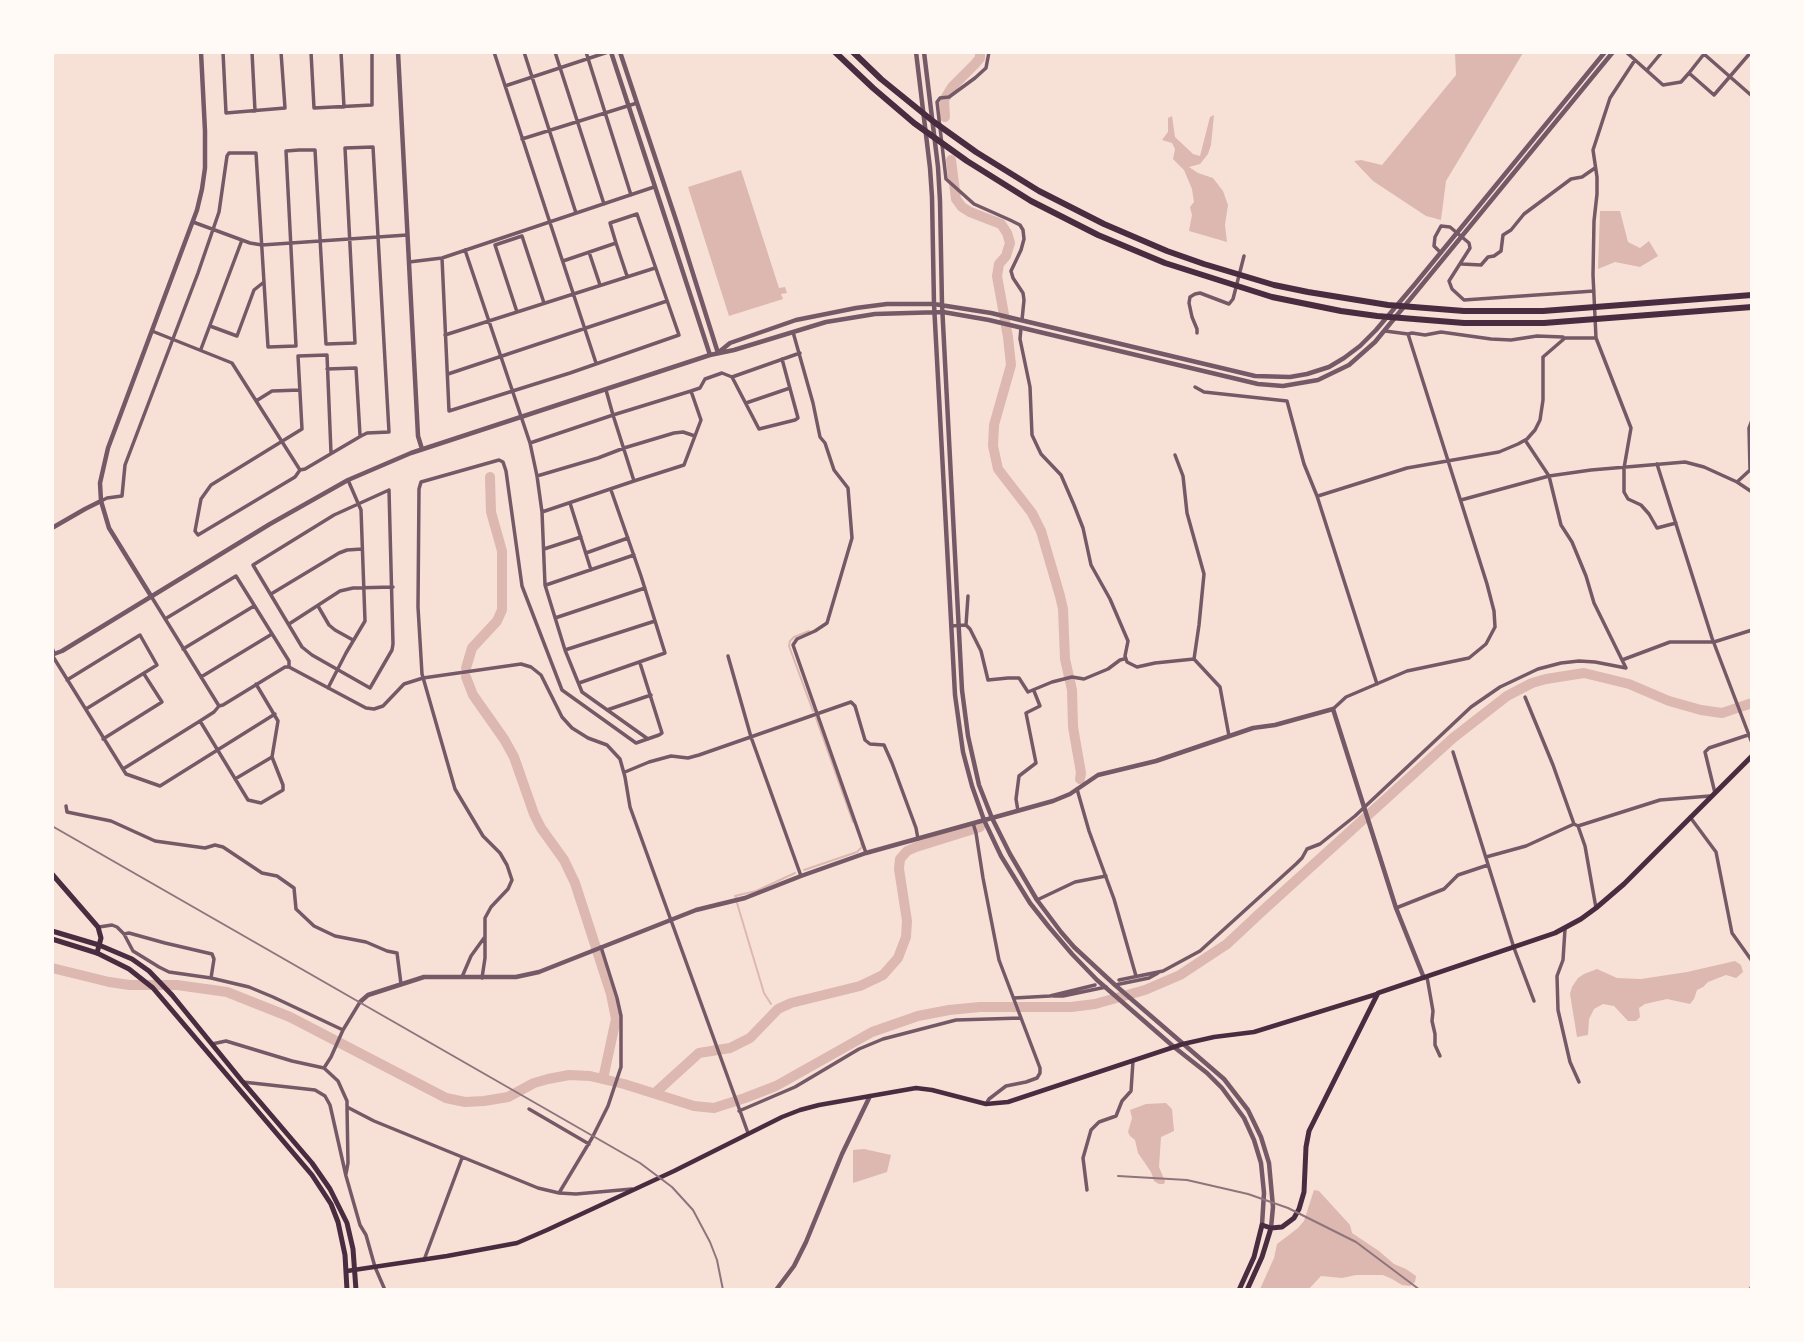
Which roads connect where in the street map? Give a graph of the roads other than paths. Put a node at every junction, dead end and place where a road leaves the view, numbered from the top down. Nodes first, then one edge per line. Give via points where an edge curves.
1 (201, 52) edge
2 (223, 52) edge
3 (252, 52) edge
4 (281, 52) edge
5 (311, 52) edge
6 (341, 52) edge
7 (372, 52) edge
8 (397, 52) edge
9 (494, 52) edge
10 (524, 52) edge
11 (555, 52) edge
12 (586, 52) edge
13 (609, 52) edge
14 (620, 52) edge
15 (835, 52) edge
16 (853, 52) edge
17 (916, 52) edge
18 (925, 52) edge
19 (989, 52) edge
20 (1605, 52) edge
21 (1613, 52) edge
22 (1626, 52) edge
23 (1662, 52) edge
24 (1751, 52) edge
25 (1705, 53) edge
26 (588, 59) junction
27 (1634, 60) junction
28 (559, 69) junction
29 (1647, 71) junction
30 (1689, 73) junction
31 (532, 77) junction
32 (1730, 77) junction
33 (505, 86) junction
34 (1752, 96) edge
35 (638, 103) junction
36 (628, 106) junction
37 (344, 107) junction
38 (256, 111) junction
39 (605, 112) junction
40 (577, 121) junction
41 (549, 130) junction
42 (522, 139) junction
43 (1595, 168) junction
44 (654, 187) junction
45 (631, 195) junction
46 (604, 204) junction
47 (576, 213) junction
48 (192, 222) junction
49 (550, 222) junction
50 (212, 229) junction
51 (407, 235) junction
52 (379, 238) junction
53 (242, 240) junction
54 (350, 240) junction
55 (321, 241) junction
56 (292, 243) junction
57 (617, 243) junction
58 (262, 245) junction
59 (465, 250) junction
60 (589, 252) junction
61 (1441, 253) junction
62 (1244, 256) dead end
63 (442, 258) junction
64 (563, 261) junction
65 (409, 262) junction
66 (1461, 264) junction
67 (655, 268) junction
68 (627, 276) junction
69 (264, 282) junction
70 (600, 285) junction
71 (574, 293) junction
72 (1594, 293) junction
73 (1752, 295) edge
74 (667, 301) junction
75 (544, 303) junction
76 (934, 304) junction
77 (942, 304) junction
78 (1752, 307) edge
79 (517, 312) junction
80 (934, 312) junction
81 (943, 312) junction
82 (488, 321) junction
83 (210, 326) junction
84 (585, 328) junction
85 (152, 331) junction
86 (1385, 331) junction
87 (793, 332) junction
88 (1196, 333) dead end
89 (1408, 334) junction
90 (445, 335) junction
91 (1566, 338) junction
92 (1596, 338) junction
93 (172, 339) junction
94 (201, 349) junction
95 (718, 353) junction
96 (800, 353) junction
97 (710, 355) junction
98 (501, 356) junction
99 (782, 359) junction
100 (596, 363) junction
101 (327, 369) junction
102 (448, 374) junction
103 (732, 377) junction
104 (1195, 387) dead end
105 (790, 388) junction
106 (300, 390) junction
107 (512, 390) junction
108 (606, 390) junction
109 (691, 391) junction
110 (256, 401) junction
111 (746, 403) junction
112 (613, 415) junction
113 (521, 417) junction
114 (1752, 420) edge
115 (360, 436) junction
116 (695, 436) junction
117 (1525, 440) junction
118 (282, 442) junction
119 (530, 443) junction
120 (624, 448) junction
121 (422, 449) junction
122 (331, 453) junction
123 (1175, 455) dead end
124 (1448, 460) junction
125 (1657, 464) junction
126 (1624, 468) junction
127 (300, 470) junction
128 (1751, 470) edge
129 (537, 476) junction
130 (1549, 476) junction
131 (348, 480) junction
132 (634, 481) junction
133 (1737, 482) junction
134 (611, 490) junction
135 (1752, 492) edge
136 (1317, 496) junction
137 (1461, 500) junction
138 (101, 501) junction
139 (358, 503) junction
140 (570, 503) junction
141 (542, 512) junction
142 (1676, 523) junction
143 (52, 528) edge
144 (581, 537) junction
145 (628, 538) junction
146 (544, 549) junction
147 (362, 550) junction
148 (586, 552) junction
149 (634, 555) junction
150 (591, 570) junction
151 (545, 585) junction
152 (393, 587) junction
153 (363, 588) junction
154 (645, 588) junction
155 (271, 594) junction
156 (151, 596) junction
157 (968, 596) dead end
158 (254, 606) junction
159 (318, 606) junction
160 (555, 618) junction
161 (165, 619) junction
162 (655, 621) junction
163 (289, 625) junction
164 (958, 625) junction
165 (966, 625) junction
166 (951, 626) junction
167 (1752, 630) edge
168 (272, 634) junction
169 (354, 640) junction
170 (1714, 642) junction
171 (183, 649) junction
172 (565, 650) junction
173 (53, 652) edge
174 (728, 656) dead end
175 (1125, 659) junction
176 (1194, 659) junction
177 (1622, 660) junction
178 (640, 663) junction
179 (289, 667) junction
180 (337, 670) junction
181 (144, 674) junction
182 (201, 677) junction
183 (423, 678) junction
184 (67, 680) junction
185 (578, 683) junction
186 (257, 684) junction
187 (1377, 684) junction
188 (328, 688) junction
189 (1034, 690) junction
190 (651, 695) junction
191 (1525, 697) dead end
192 (219, 706) junction
193 (86, 709) junction
194 (1333, 709) junction
195 (607, 710) junction
196 (275, 714) junction
197 (818, 714) junction
198 (200, 721) junction
199 (1748, 735) junction
200 (1229, 736) junction
201 (751, 737) junction
202 (103, 738) junction
203 (648, 739) junction
204 (1752, 743) edge
205 (218, 750) junction
206 (1453, 752) dead end
207 (1752, 756) edge
208 (272, 757) junction
209 (122, 769) junction
210 (624, 772) junction
211 (235, 779) junction
212 (1077, 789) junction
213 (1714, 794) junction
214 (66, 806) dead end
215 (1364, 807) junction
216 (1018, 811) junction
217 (1690, 817) junction
218 (992, 818) junction
219 (984, 820) junction
220 (974, 825) junction
221 (1576, 825) junction
222 (918, 839) junction
223 (866, 853) junction
224 (1486, 857) junction
225 (1488, 865) junction
226 (52, 874) edge
227 (801, 876) junction
228 (1106, 876) junction
229 (1037, 900) junction
230 (1396, 908) junction
231 (1596, 908) junction
232 (670, 920) junction
233 (99, 927) junction
234 (1564, 929) junction
235 (52, 931) edge
236 (124, 934) junction
237 (485, 936) junction
238 (52, 939) edge
239 (99, 945) junction
240 (601, 947) junction
241 (1514, 948) junction
242 (97, 953) junction
243 (1752, 961) edge
244 (1163, 971) junction
245 (1136, 976) junction
246 (211, 978) junction
247 (461, 978) junction
248 (482, 978) junction
249 (1425, 978) junction
250 (1119, 980) dead end
251 (1096, 982) junction
252 (401, 984) junction
253 (1115, 985) junction
254 (1106, 987) junction
255 (1378, 993) junction
256 (1049, 996) junction
257 (1014, 998) junction
258 (1534, 1001) dead end
259 (360, 1002) joint
260 (1021, 1018) junction
261 (343, 1030) junction
262 (211, 1044) junction
263 (1183, 1044) junction
264 (1174, 1047) junction
265 (1440, 1056) dead end
266 (1133, 1061) junction
267 (324, 1069) junction
268 (242, 1082) junction
269 (1579, 1082) dead end
270 (870, 1096) junction
271 (986, 1104) junction
272 (347, 1107) junction
273 (529, 1109) dead end
274 (739, 1111) junction
275 (748, 1133) junction
276 (589, 1144) junction
277 (462, 1158) junction
278 (346, 1176) junction
279 (635, 1189) junction
280 (1087, 1190) dead end
281 (559, 1193) junction
282 (1262, 1225) junction
283 (1271, 1227) junction
284 (424, 1260) junction
285 (375, 1267) junction
286 (356, 1270) junction
287 (347, 1271) junction
288 (347, 1290) edge
289 (356, 1290) edge
290 (386, 1290) edge
291 (776, 1290) edge
292 (1239, 1290) edge
293 (1247, 1290) edge

1 - 48 street via 205,169
2 - 38 street via 226,113
3 - 38 street
4 - 38 street via 285,108
5 - 37 street via 314,108
6 - 37 street
7 - 37 street via 372,105
8 - 51 street
9 - 33 street
10 - 31 street
11 - 28 street
12 - 26 street
13 - 26 street
13 - 36 street
14 - 35 street
15 - 78 highway via 914,123 997,181 1054,213 1165,264 1272,297 1404,320 1477,324
16 - 73 highway via 944,130 1039,191 1158,247 1274,285 1388,305 1464,311 1543,311
17 - 76 street via 930,168
18 - 77 street via 937,167
19 - 175 street via 986,68 937,102 946,178 974,204 1023,230 1021,250 1011,271 1024,300 1020,339 1030,387 1032,435 1041,454 1061,475 1074,505 1091,565 1128,641
20 - 61 street
21 - 86 street
22 - 27 street
23 - 29 street
24 - 32 street
25 - 30 street
25 - 32 street
26 - 28 street
26 - 39 street
27 - 29 street
27 - 43 street via 1610,98 1592,150
28 - 31 street
28 - 40 street
29 - 30 street via 1663,85 1681,82
30 - 32 street via 1714,94
31 - 33 street
31 - 41 street
32 - 34 street
33 - 42 street
35 - 36 street
35 - 95 street
36 - 39 street
36 - 44 street
39 - 40 street
39 - 45 street
40 - 41 street
40 - 46 street
41 - 42 street
41 - 47 street
42 - 49 street
43 - 66 street via 1571,179 1524,214 1503,235 1501,250 1494,256 1480,265
43 - 72 street
44 - 45 street
44 - 97 street
45 - 46 street
46 - 47 street
47 - 49 street
48 - 50 street
48 - 85 street
49 - 59 street
49 - 64 street
50 - 53 street
50 - 58 street via 229,153 256,152
50 - 93 street
51 - 52 street
51 - 65 street
52 - 54 street
52 - 54 street via 373,147 354,147 345,148
52 - 115 street via 389,432
53 - 58 street
53 - 83 street
54 - 55 street
54 - 55 street via 355,343 326,344
55 - 56 street
55 - 56 street via 315,150 299,150 286,151
56 - 58 street
56 - 69 street via 296,346 268,347
57 - 60 street
57 - 67 street via 610,223 637,214
57 - 68 street
58 - 69 street
59 - 63 street
59 - 82 street
60 - 64 street
60 - 70 street
61 - 66 street via 1434,246 1435,237 1441,226 1450,227 1469,243
61 - 77 street via 1360,346 1329,367 1290,377 1255,376
62 - 88 street via 1229,304 1200,293 1191,297
63 - 65 street
63 - 90 street
64 - 71 street
65 - 121 street
66 - 72 street via 1449,281 1464,300
67 - 68 street
67 - 74 street
68 - 70 street
69 - 83 street via 254,290 237,336
70 - 71 street
71 - 75 street
71 - 84 street
72 - 92 street
74 - 84 street
74 - 100 street via 679,335
75 - 79 street
75 - 79 street via 522,236 495,245
76 - 77 street
76 - 80 street
76 - 95 street via 887,304 796,320 730,343
77 - 81 street
79 - 82 street
80 - 81 street
80 - 87 street via 875,313
80 - 166 street
81 - 86 street via 1283,386 1318,380 1349,365
81 - 164 street
82 - 90 street
82 - 98 street
83 - 94 street
84 - 98 street
84 - 100 street
85 - 93 street
85 - 138 street via 105,459
86 - 89 street
87 - 95 street
87 - 96 street
89 - 91 street
89 - 124 street
90 - 102 street
91 - 92 street
91 - 117 street via 1543,357 1541,420
92 - 126 street via 1631,428
93 - 94 street
93 - 138 street via 125,465 122,496
94 - 110 street via 232,363
95 - 97 street
96 - 99 street
96 - 197 street via 820,437 834,470 848,488 852,538 827,623 793,645
97 - 108 street
98 - 102 street
98 - 107 street
99 - 103 street
99 - 105 street
100 - 107 street
101 - 106 street via 327,355 298,356
101 - 115 street via 356,368
101 - 122 street
102 - 107 street via 449,411
103 - 109 street via 722,373
103 - 111 street
104 - 136 street via 1201,392 1287,401
105 - 111 street
105 - 111 street via 795,420 759,429
106 - 110 street via 272,391
106 - 118 street via 302,429
107 - 113 street
108 - 112 street
108 - 113 street
109 - 112 street
109 - 116 street via 701,420
110 - 118 street
112 - 119 street
112 - 120 street
113 - 119 street
113 - 121 street
114 - 128 street
115 - 122 street
116 - 120 street via 674,432
116 - 132 street via 684,465
117 - 124 street via 1499,452
117 - 130 street
118 - 127 street
118 - 127 street via 211,485 201,499 195,531 198,535
119 - 129 street
120 - 129 street
120 - 132 street
121 - 131 street
122 - 127 street
123 - 176 street via 1184,476 1187,513 1204,574
124 - 136 street
124 - 137 street
125 - 126 street
125 - 133 street via 1685,462
125 - 142 street
126 - 130 street
126 - 142 street via 1628,499 1649,513 1657,528
128 - 133 street
129 - 141 street
130 - 137 street
130 - 177 street via 1561,525
131 - 139 street
131 - 156 street
132 - 134 street
133 - 135 street
134 - 140 street
134 - 145 street
136 - 187 street
137 - 187 street via 1494,611 1491,637 1469,658 1407,671
138 - 143 street
138 - 156 street via 109,528
139 - 147 street
139 - 152 street via 389,490
139 - 155 street via 253,565
140 - 141 street
140 - 144 street
141 - 146 street
142 - 170 street
144 - 146 street
144 - 148 street
145 - 148 street
145 - 149 street
146 - 151 street
147 - 153 street
147 - 155 street via 339,553
148 - 150 street
149 - 150 street
149 - 154 street
150 - 151 street
151 - 160 street
152 - 153 street
152 - 180 street via 393,644 370,688
153 - 159 street via 347,589
153 - 169 street via 365,621
154 - 160 street
154 - 162 street
155 - 163 street
156 - 161 street
156 - 173 street via 62,651
157 - 165 street
158 - 161 street via 236,576
158 - 168 street
158 - 171 street
159 - 163 street
159 - 169 street via 329,625
160 - 172 street
161 - 171 street
162 - 172 street
162 - 178 street via 665,653
163 - 180 street via 303,647
164 - 165 street
164 - 166 street
164 - 218 street via 968,736
165 - 189 street via 981,651 988,680 1019,678 1028,692
166 - 219 street via 963,752
167 - 170 street
168 - 179 street
168 - 182 street
169 - 180 street
170 - 177 street via 1670,642
170 - 199 street
171 - 182 street
172 - 185 street
173 - 184 street
174 - 201 street
175 - 176 street via 1137,667
175 - 189 street via 1084,679 1072,677
176 - 200 street via 1220,687
177 - 215 street via 1626,668 1595,662 1561,663 1500,687 1471,707
178 - 185 street
178 - 190 street
179 - 186 street
179 - 188 street
180 - 188 street
181 - 184 street via 157,665 140,635
181 - 193 street
181 - 202 street via 162,702
182 - 192 street
183 - 188 street via 404,684 389,702 374,709
183 - 203 street via 418,607 419,484 499,460 506,471 522,586 562,690 636,743
183 - 210 street via 508,665 531,667 541,675 562,717 588,738 607,745 620,759
183 - 237 street via 455,789 483,836 500,853 512,880 485,918
184 - 193 street
185 - 195 street via 582,692
186 - 192 street
186 - 196 street
187 - 194 street via 1346,697
189 - 216 street via 1040,706 1026,713 1036,763 1019,776
190 - 195 street
190 - 203 street via 662,733
191 - 221 street
192 - 198 street
193 - 202 street
194 - 200 street
194 - 215 street
195 - 203 street
196 - 205 street
196 - 208 street
197 - 201 street
197 - 222 street via 851,702 855,706 865,740 884,745
197 - 223 street
198 - 205 street
198 - 209 street
199 - 204 street
199 - 213 street via 1705,752
200 - 212 street via 1098,775
201 - 210 street via 699,755 671,756
201 - 227 street
202 - 209 street
205 - 209 street via 160,786
205 - 211 street
206 - 224 street
207 - 213 main road
208 - 211 street
208 - 211 street via 283,790 261,803 248,800
210 - 232 street via 630,807
212 - 216 street
212 - 228 street
213 - 217 main road
213 - 221 street via 1660,800
214 - 252 street via 67,812 111,821 155,841 223,847 294,888 296,909 314,926 397,953
215 - 230 street
215 - 244 street via 1320,844 1307,849 1208,945
216 - 218 street
217 - 231 main road
217 - 243 street via 1716,852 1732,933
218 - 219 street
218 - 229 street
219 - 220 street
219 - 251 street via 1030,903
220 - 222 street
220 - 257 street via 999,960
221 - 224 street
221 - 231 street via 1586,846
222 - 223 street
223 - 227 street
224 - 225 street
225 - 230 street via 1458,875 1444,889
225 - 241 street
226 - 233 main road
227 - 232 street
228 - 229 street via 1075,882
228 - 245 street
229 - 253 street via 1074,947
230 - 249 street
231 - 234 main road
232 - 240 street
232 - 274 street
233 - 236 street via 112,925
233 - 239 main road
234 - 241 main road
234 - 269 street via 1563,960 1557,976 1558,1010
235 - 239 main road
236 - 246 street via 133,951 159,967
236 - 246 street via 212,954
237 - 247 street
237 - 248 street
238 - 242 main road
239 - 242 main road
239 - 262 main road via 149,971
240 - 248 street via 539,972
240 - 276 street via 621,1016 621,1070
241 - 249 main road
241 - 258 street
242 - 287 main road via 129,969 163,998 317,1182 338,1222
244 - 245 street
244 - 253 street
245 - 250 street
246 - 261 street via 273,996
247 - 248 street
247 - 252 street via 424,977
249 - 255 main road
249 - 265 street
251 - 254 street
251 - 256 street
252 - 259 street
253 - 263 street
254 - 256 street
254 - 264 street
255 - 263 main road via 1254,1032
255 - 283 main road via 1309,1131 1304,1192 1297,1214 1287,1225
256 - 257 street
257 - 260 street
259 - 261 street
260 - 271 street via 1040,1073 1006,1086
260 - 274 street via 956,1020 883,1039 795,1087
261 - 267 street
262 - 267 street via 226,1041
262 - 268 main road
263 - 264 main road
263 - 283 street via 1224,1079 1256,1123 1272,1181
264 - 266 main road
264 - 282 street via 1222,1088 1244,1118 1261,1163
266 - 271 main road
266 - 280 street via 1131,1091 1116,1116 1091,1130 1083,1158
267 - 272 street via 338,1081
268 - 278 street via 315,1090 325,1096
268 - 286 main road via 330,1189 347,1223
270 - 271 main road via 923,1088
270 - 275 main road via 800,1110
270 - 291 street via 806,1242
272 - 277 street
272 - 278 street
273 - 276 street
274 - 275 street
275 - 279 main road
276 - 281 street
277 - 281 street
277 - 284 street
278 - 285 street
279 - 281 street
279 - 284 main road via 517,1242
282 - 283 main road
282 - 292 main road
283 - 293 main road
284 - 285 main road
285 - 286 main road
285 - 290 street
286 - 287 main road
286 - 289 main road
287 - 288 main road

